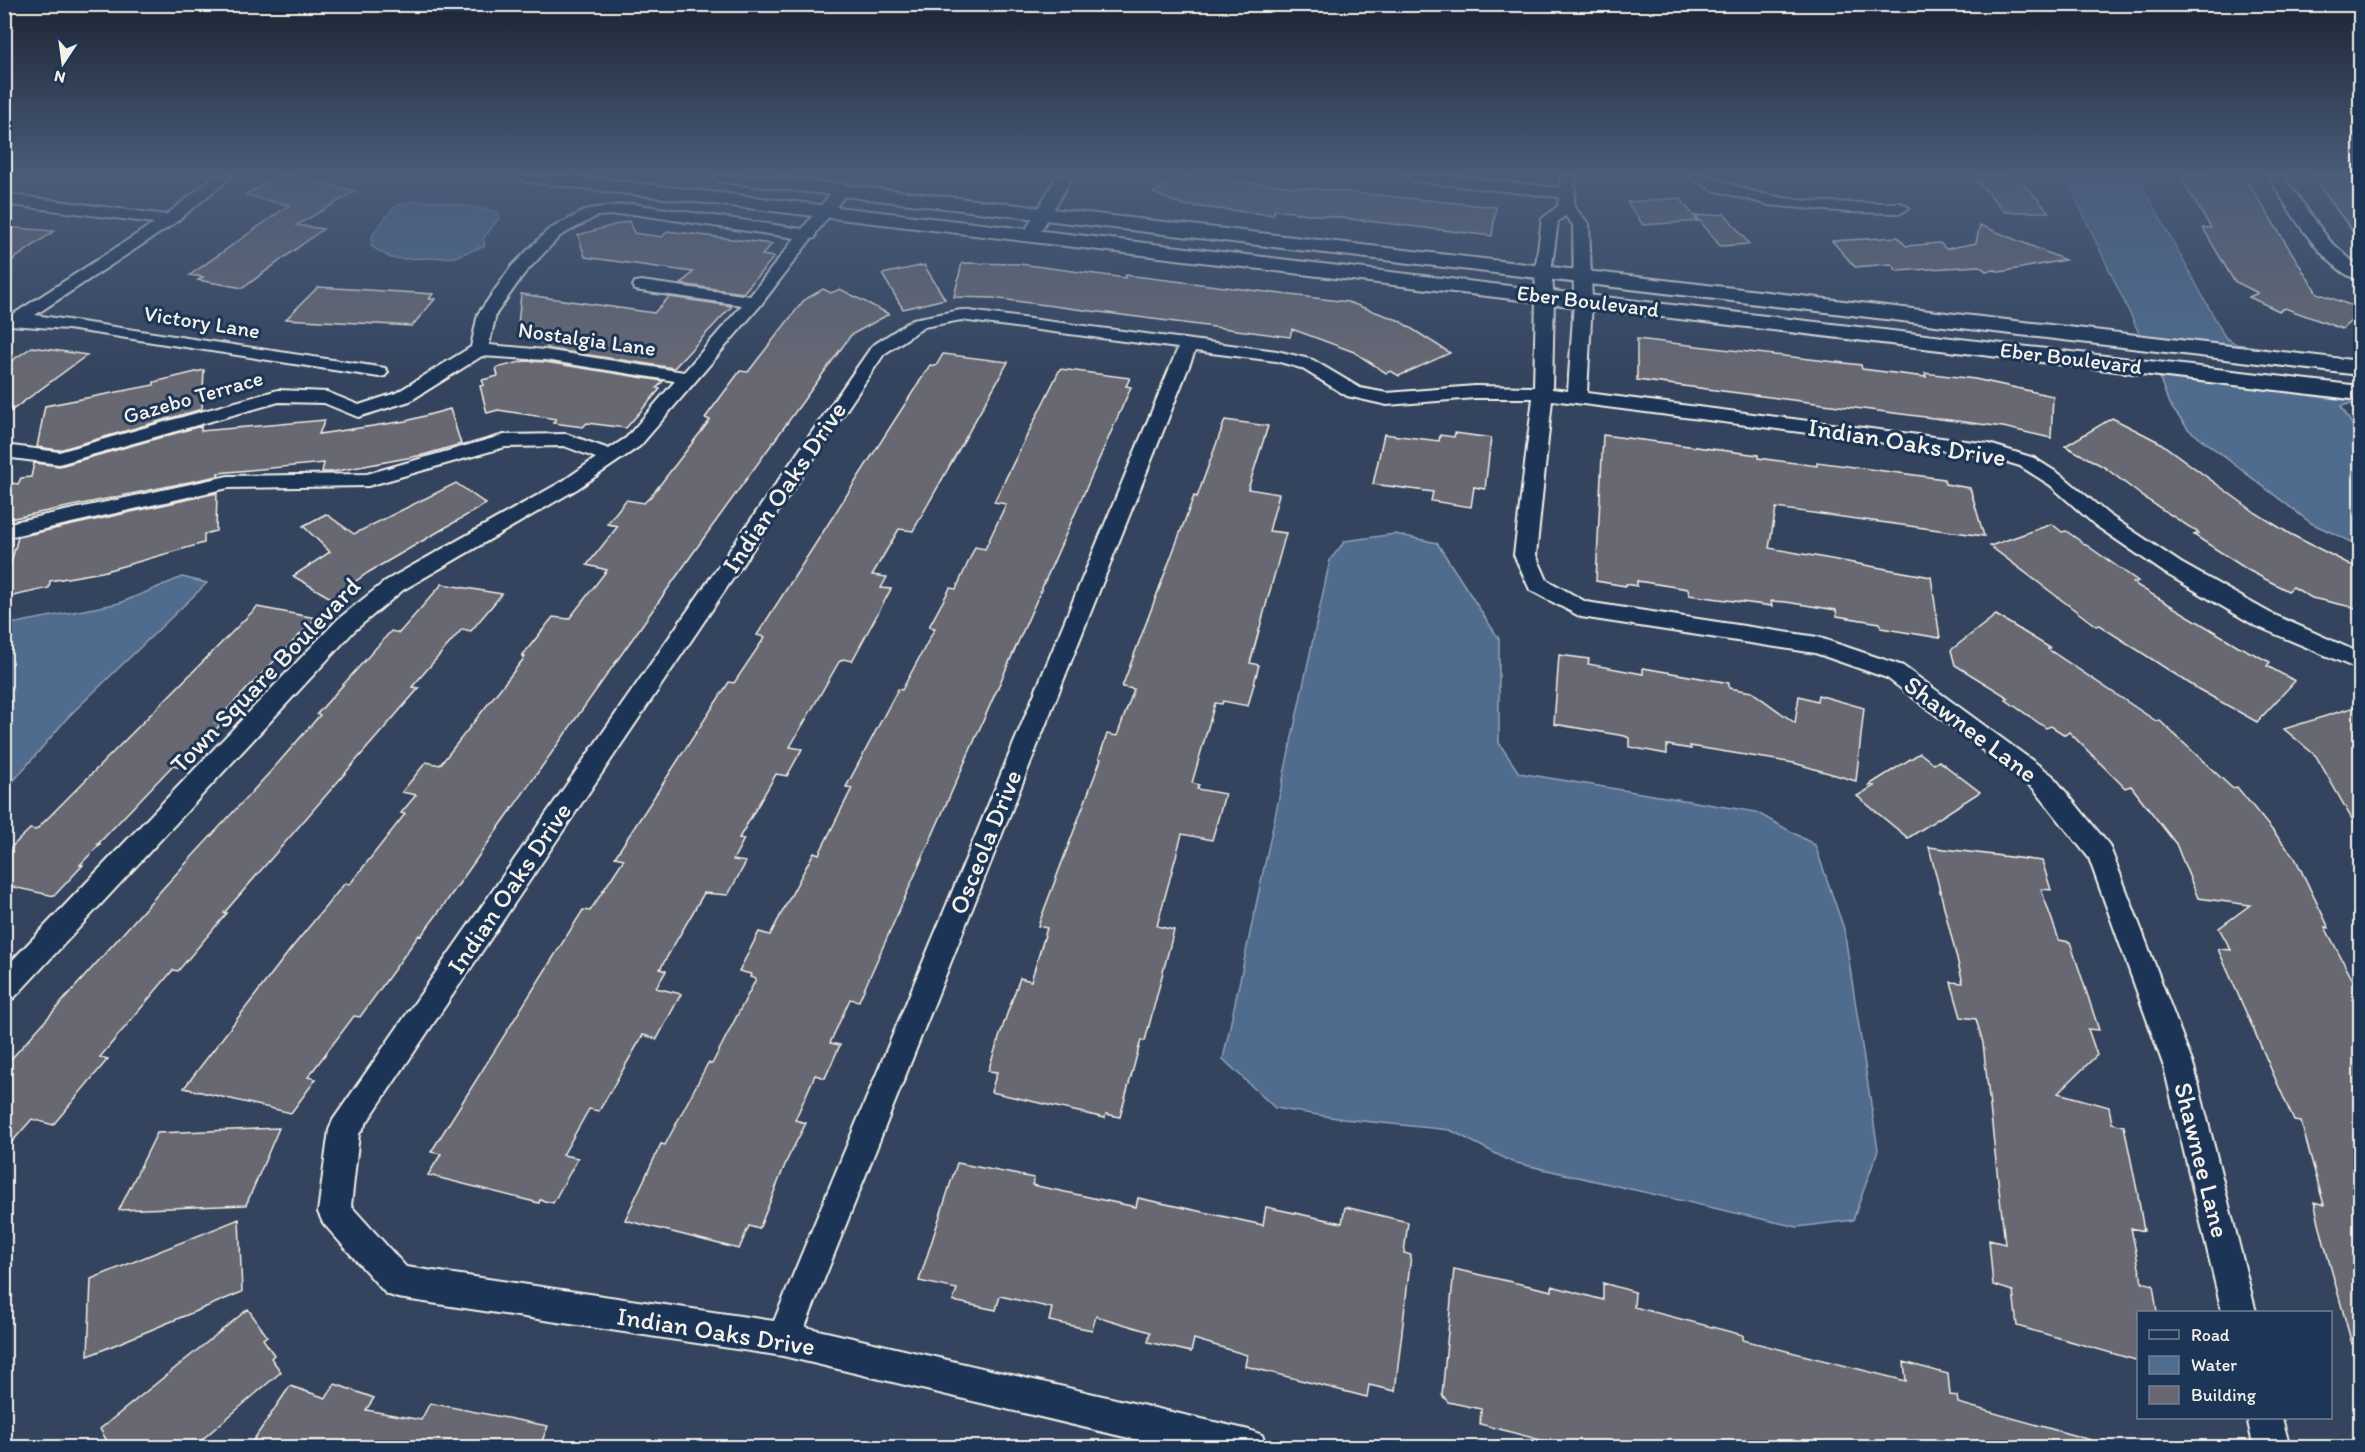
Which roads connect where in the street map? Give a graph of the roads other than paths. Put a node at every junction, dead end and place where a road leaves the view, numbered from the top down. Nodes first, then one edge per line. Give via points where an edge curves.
1 (131, 244) edge
2 (544, 244) edge
3 (801, 244) edge
4 (1097, 244) edge
5 (1300, 244) edge
6 (1547, 244) edge
7 (1582, 244) edge
8 (2324, 244) edge
9 (1543, 272) junction
10 (2361, 275) edge
11 (1583, 277) junction
12 (640, 286) dead end
13 (1545, 296) junction
14 (1583, 301) junction
15 (754, 302) junction
16 (11, 323) edge
17 (1188, 345) junction
18 (479, 350) junction
19 (1544, 353) junction
20 (1580, 358) junction
21 (2361, 368) edge
22 (379, 372) dead end
23 (689, 378) junction
24 (1543, 393) junction
25 (2361, 393) edge
26 (1577, 397) junction
27 (4, 451) edge
28 (611, 458) junction
29 (4, 531) edge
30 (2361, 662) edge
31 (4, 990) edge
32 (2239, 1311) edge
33 (783, 1339) junction
34 (2265, 1419) edge
35 (1249, 1448) edge
36 (2272, 1448) edge

1 - 16 street
2 - 18 street via 518,270 487,314
3 - 15 street, Town Square Boulevard
4 - 13 street, Eber Boulevard
5 - 9 street, Eber Boulevard
6 - 9 street
7 - 11 street
8 - 10 street via 2331,254
9 - 11 street, Eber Boulevard
9 - 13 street
11 - 14 street
11 - 21 street, Eber Boulevard
12 - 15 street
13 - 14 street, Eber Boulevard
13 - 19 street
14 - 20 street
14 - 25 street, Eber Boulevard
15 - 23 street, Town Square Boulevard
16 - 22 street, Victory Lane via 69,324
17 - 24 street, Indian Oaks Drive via 1277,356 1307,364 1354,392 1387,399 1474,392
17 - 33 street, Osceola Drive
17 - 33 street, Indian Oaks Drive via 961,315 919,323 879,350 344,1130 334,1212 398,1282
18 - 23 street, Nostalgia Lane
18 - 27 street, Gazebo Terrace via 404,397 358,411 327,398 278,396 59,458
19 - 20 street
19 - 24 street
20 - 26 street
23 - 28 street, Town Square Boulevard via 633,442
24 - 26 street, Indian Oaks Drive
24 - 32 street, Shawnee Lane via 1525,555 1538,585 1581,609 1817,645 1895,672 2043,782 2100,853 2179,1066
26 - 30 street, Indian Oaks Drive via 1989,450 2027,462 2057,481 2102,520 2174,568 2262,620
28 - 29 street via 566,440 504,441 368,480 228,482
28 - 31 street, Town Square Boulevard via 395,585 346,625
33 - 35 street, Indian Oaks Drive
34 - 36 street

